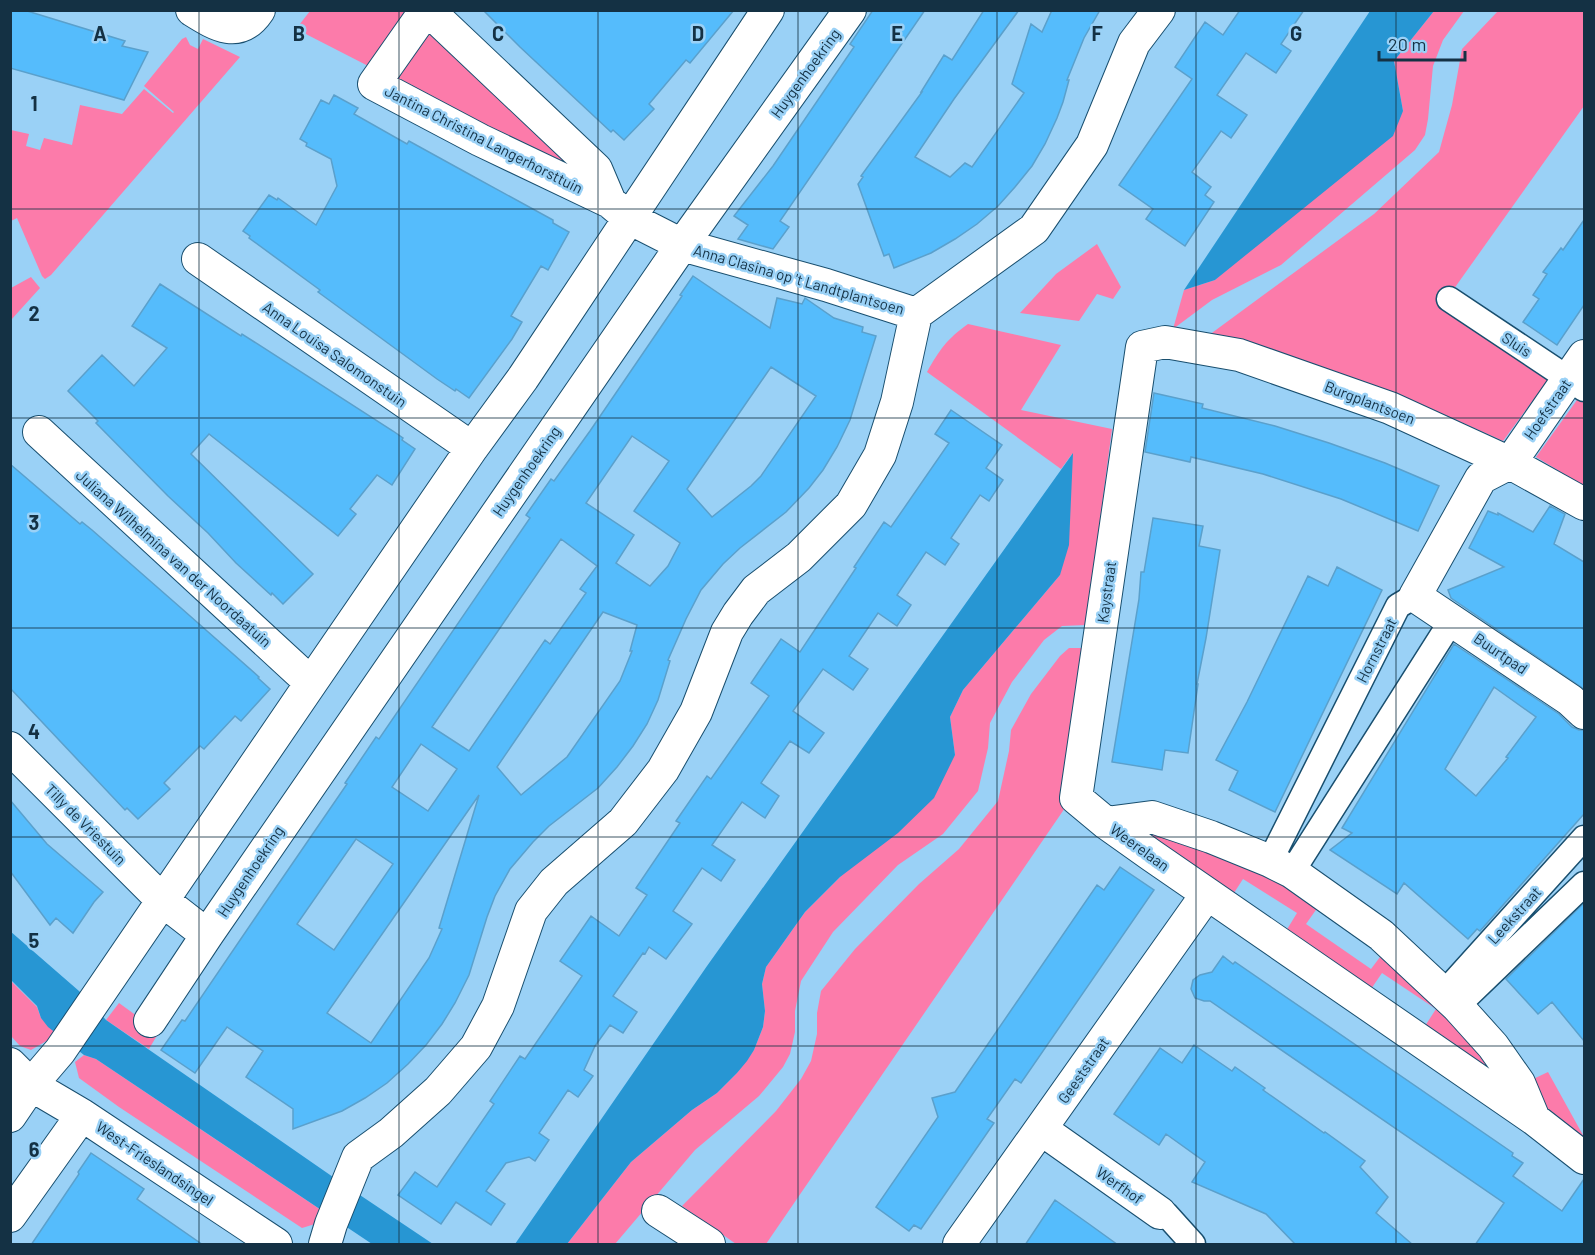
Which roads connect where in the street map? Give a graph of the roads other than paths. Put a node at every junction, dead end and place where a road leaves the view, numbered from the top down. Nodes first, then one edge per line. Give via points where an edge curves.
1 (260, 10) edge
2 (427, 10) edge
3 (768, 10) edge
4 (850, 10) edge
5 (1159, 10) edge
6 (202, 17) edge
7 (619, 210) junction
8 (682, 245) junction
9 (198, 259) dead end
10 (1449, 299) dead end
11 (916, 314) junction
12 (1142, 347) joint
13 (1579, 374) edge
14 (39, 432) dead end
15 (472, 448) junction
16 (1510, 463) junction
17 (1584, 504) edge
18 (1415, 596) junction
19 (1452, 620) junction
20 (311, 683) junction
21 (1584, 712) edge
22 (10, 748) edge
23 (1106, 823) junction
24 (1584, 838) edge
25 (1281, 867) junction
26 (1584, 884) edge
27 (1207, 894) junction
28 (162, 900) junction
29 (207, 935) junction
30 (1450, 999) junction
31 (150, 1021) dead end
32 (21, 1075) edge
33 (82, 1115) junction
34 (10, 1116) edge
35 (1534, 1119) junction
36 (1041, 1129) junction
37 (1582, 1153) edge
38 (658, 1211) dead end
39 (1160, 1213) joint
40 (10, 1216) edge
41 (328, 1234) edge
42 (276, 1245) edge
43 (709, 1245) edge
44 (959, 1245) edge
45 (1193, 1245) edge

1 - 6 street via 252,20 233,28
2 - 7 street, Jantina Christina Langerhorsttuin via 596,169
2 - 7 street, Jantina Christina Langerhorsttuin via 374,84
3 - 7 street
4 - 8 street, Huygenhoekring
5 - 11 street, Anna Clasina op 't Landtplantsoen via 1134,43 1092,145 1034,229
7 - 8 street, Anna Clasina op 't Landtplantsoen
7 - 15 street via 523,378
8 - 11 street, Anna Clasina op 't Landtplantsoen
8 - 29 street, Huygenhoekring
9 - 15 street, Anna Louisa Salomonstuin
10 - 13 street, Sluis
11 - 41 street, Anna Clasina op 't Landtplantsoen via 897,402 880,455 852,505 799,557 756,590 727,632 696,712 663,770 623,822 554,882 531,911 498,1006 476,1047 438,1091 358,1157
12 - 16 street, Burgplantsoen via 1165,342 1239,355 1390,408
12 - 23 street, Kaystraat via 1076,798
13 - 16 street, Hoefstraat
14 - 20 street, Juliana Wilhelmina van der Noordaatuin
15 - 20 street
16 - 17 street, Burgplantsoen
16 - 18 street, Hornstraat via 1481,478
18 - 19 street, Buurtpad
18 - 25 street, Hornstraat via 1398,606
19 - 21 street, Buurtpad
19 - 25 street
20 - 28 street
22 - 28 street, Tilly de Vriestuin
23 - 25 street, Weerelaan via 1152,817
23 - 27 street, Weerelaan
24 - 30 street, Leekstraat
25 - 30 street, Weerelaan via 1381,935
26 - 30 street, Leekstraat
27 - 35 street, Weerelaan
27 - 36 street, Geeststraat
28 - 29 street
28 - 32 street via 60,1051
29 - 31 street, Huygenhoekring
30 - 35 street, Weerelaan via 1493,1046 1519,1083
32 - 33 street, West-Frieslandsingel
32 - 34 street
33 - 40 street
33 - 42 street, West-Frieslandsingel
35 - 37 street, Weerelaan
36 - 39 street, Werfhof
36 - 44 street, Geeststraat
38 - 43 street
39 - 45 street, Werfhof via 1166,1214

